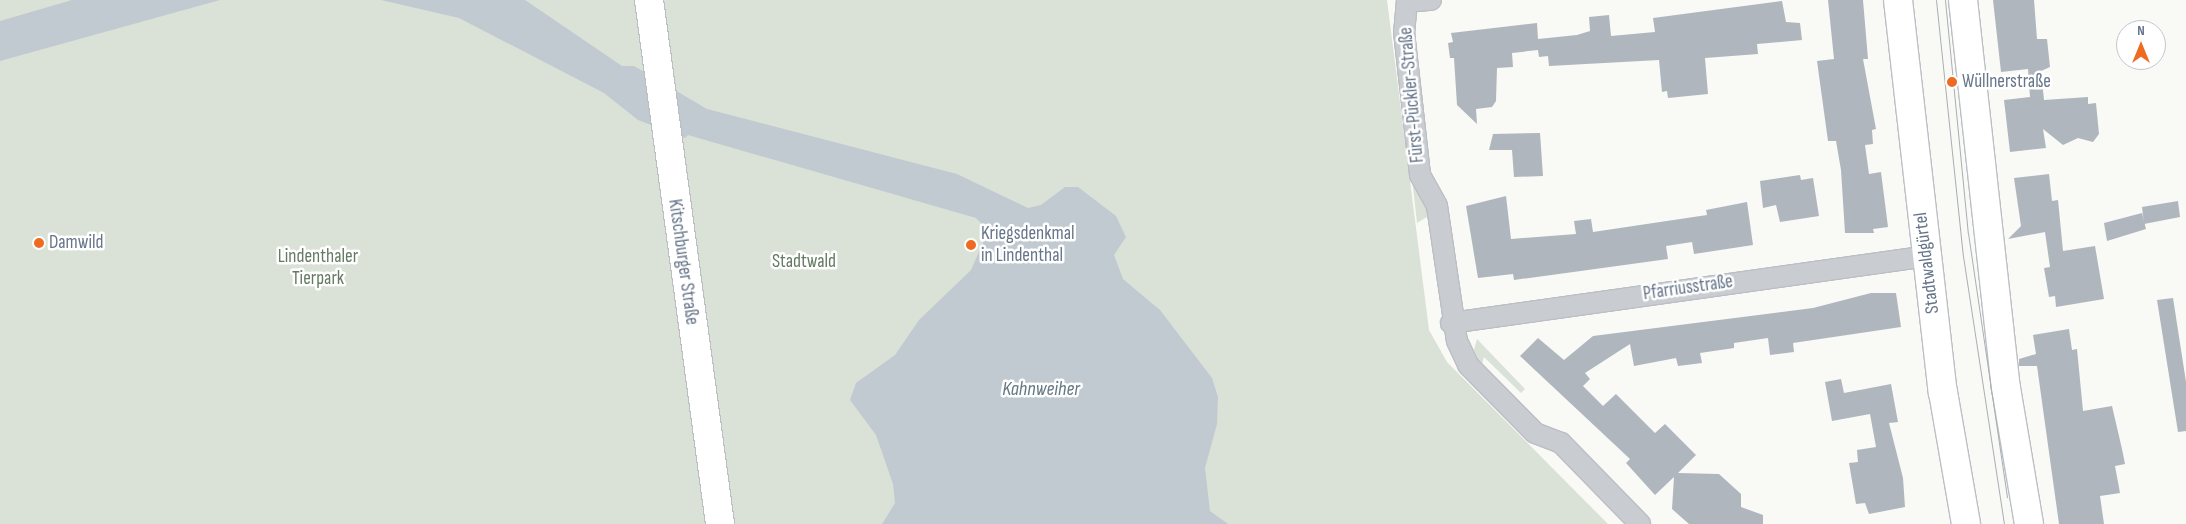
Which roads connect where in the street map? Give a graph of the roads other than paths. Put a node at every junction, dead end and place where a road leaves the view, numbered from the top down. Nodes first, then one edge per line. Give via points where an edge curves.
1 (649, 0) edge
2 (1431, 0) edge
3 (1898, 0) edge
4 (1963, 0) edge
5 (1407, 1) edge
6 (1926, 256) junction
7 (1450, 322) junction
8 (720, 524) edge
9 (1640, 524) edge
10 (1966, 524) edge
11 (2029, 524) edge

1 - 8 main road, Kitschburger Straße
2 - 5 street
3 - 6 main road, Stadtwaldgürtel
4 - 11 main road via 2006,388
5 - 7 street, Fürst-Pückler-Straße via 1404,32 1420,175 1437,206
6 - 7 street, Pfarriusstraße
6 - 10 main road, Stadtwaldgürtel
7 - 9 street, Fürst-Pückler-Straße via 1468,365 1535,433 1561,443

